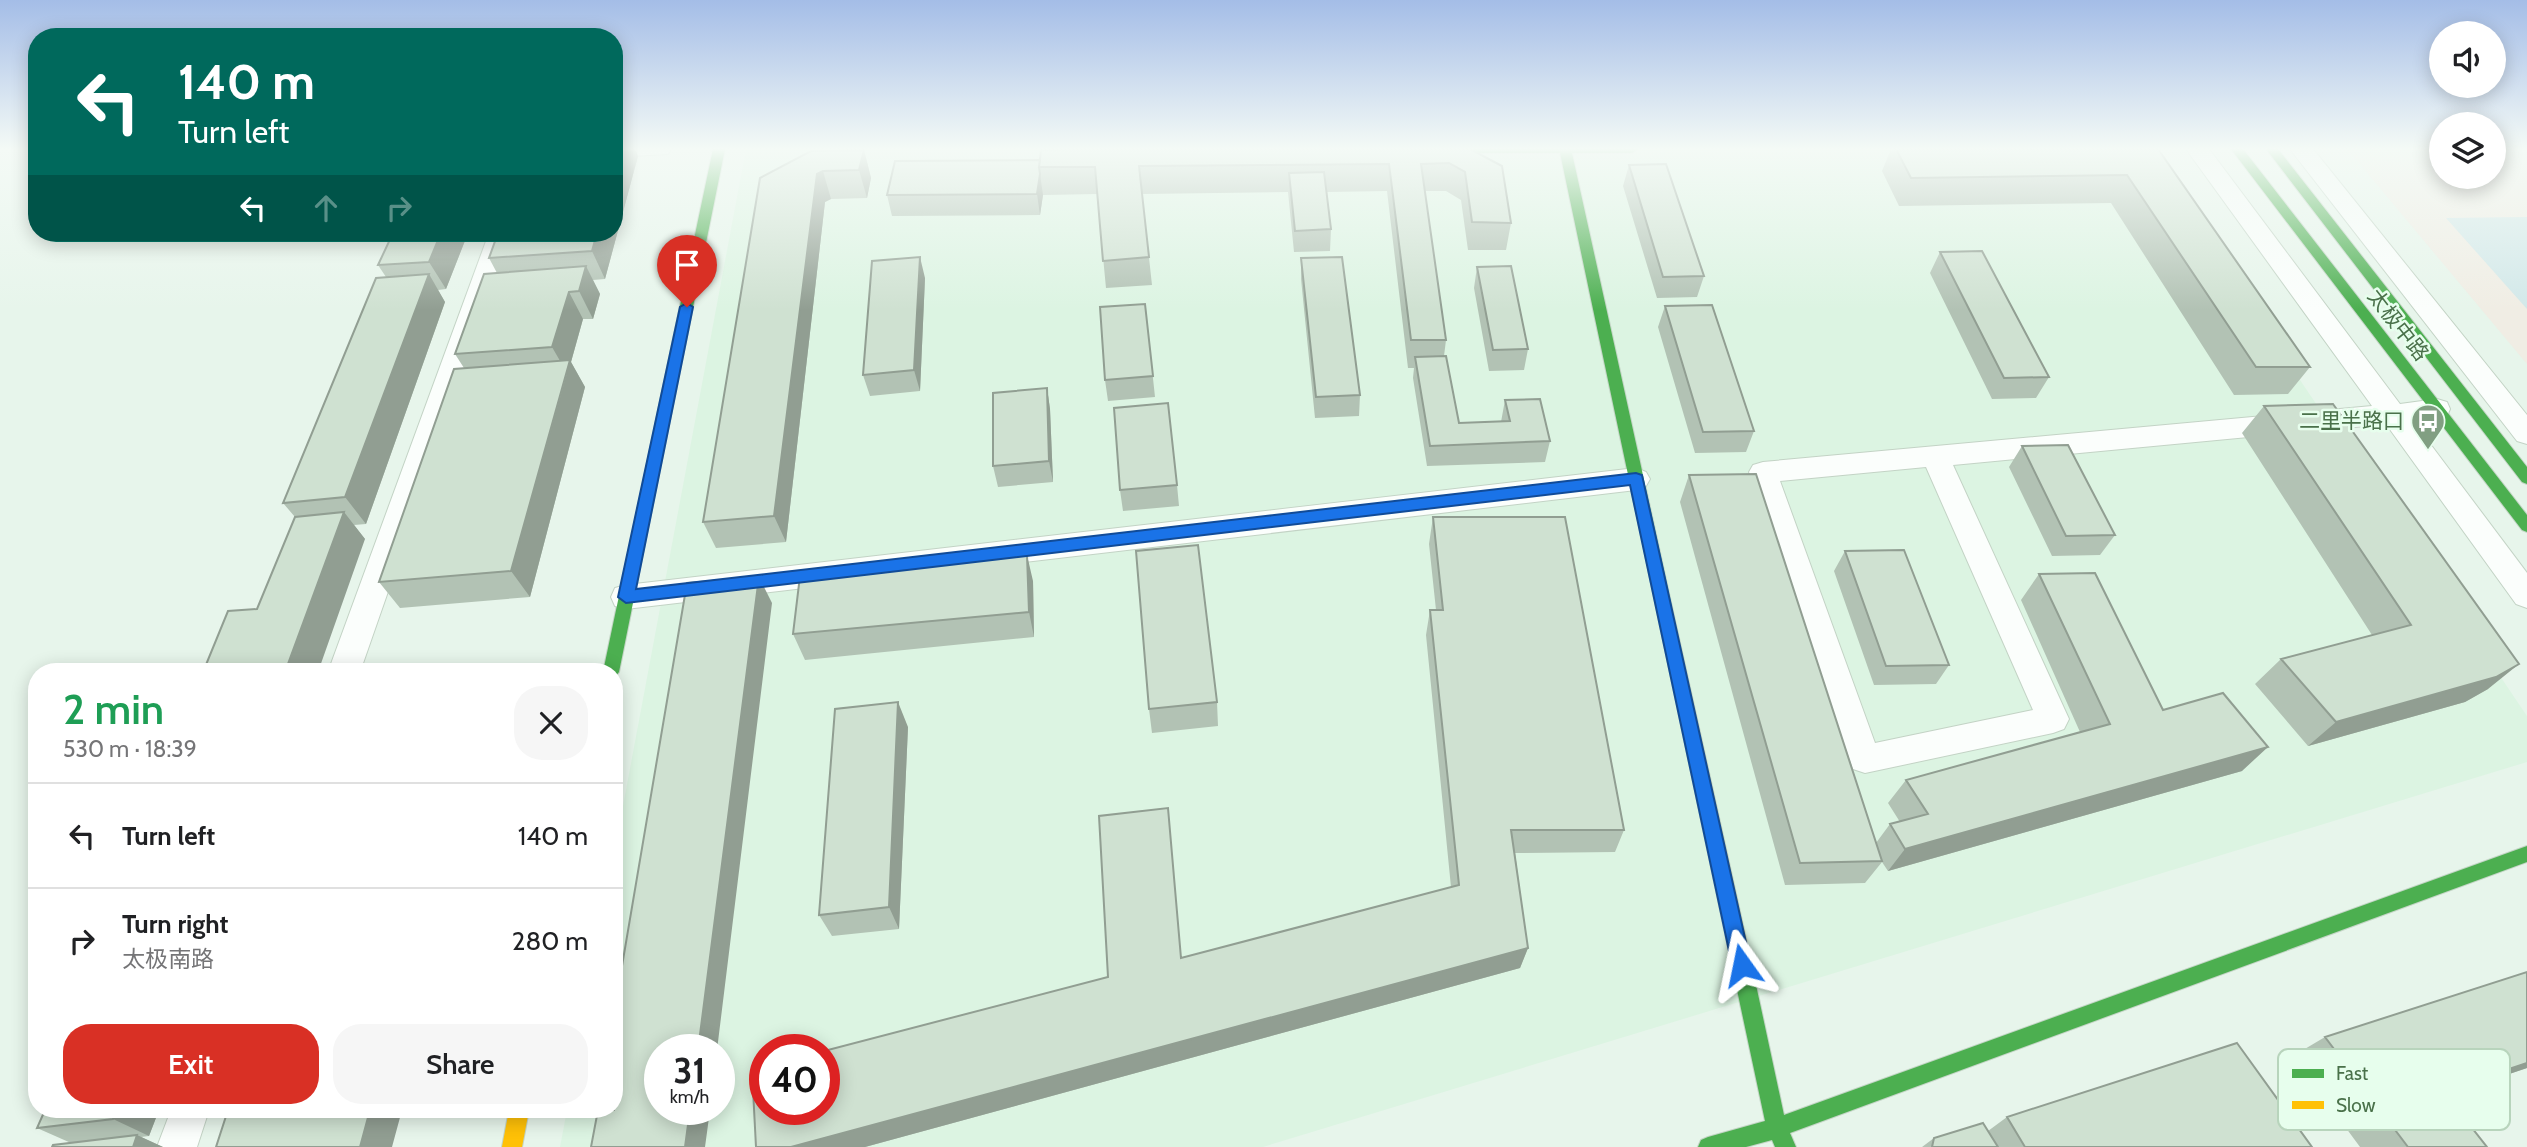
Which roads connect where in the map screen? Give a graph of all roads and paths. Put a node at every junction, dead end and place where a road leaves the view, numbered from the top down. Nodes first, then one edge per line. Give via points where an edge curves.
1 (708, 203) edge
2 (1577, 203) edge
3 (2237, 203) edge
4 (2278, 203) edge
5 (2313, 203) edge
6 (2343, 203) edge
7 (497, 242) edge
8 (2437, 410) junction
9 (2393, 414) junction
10 (2527, 434) edge
11 (1935, 456) junction
12 (2527, 478) edge
13 (1636, 479) junction
14 (2527, 526) edge
15 (2527, 596) edge
16 (626, 597) junction
17 (347, 663) edge
18 (613, 663) edge
19 (2527, 855) edge
20 (187, 1118) edge
21 (517, 1118) edge
22 (1777, 1128) junction
23 (177, 1147) edge
24 (512, 1147) edge
25 (1708, 1147) edge
26 (1786, 1147) edge

1 - 16 street
2 - 13 street
3 - 9 street
4 - 8 street, 太极中路
5 - 12 street, 太极中路
6 - 10 street
7 - 17 street
8 - 9 street
8 - 14 street, 太极中路
9 - 11 street
9 - 15 street
11 - 11 street via 1763,472 1865,759 2053,719
13 - 16 street
13 - 22 street
16 - 18 street
19 - 22 street
20 - 23 street
21 - 24 street
22 - 25 street
22 - 26 street

